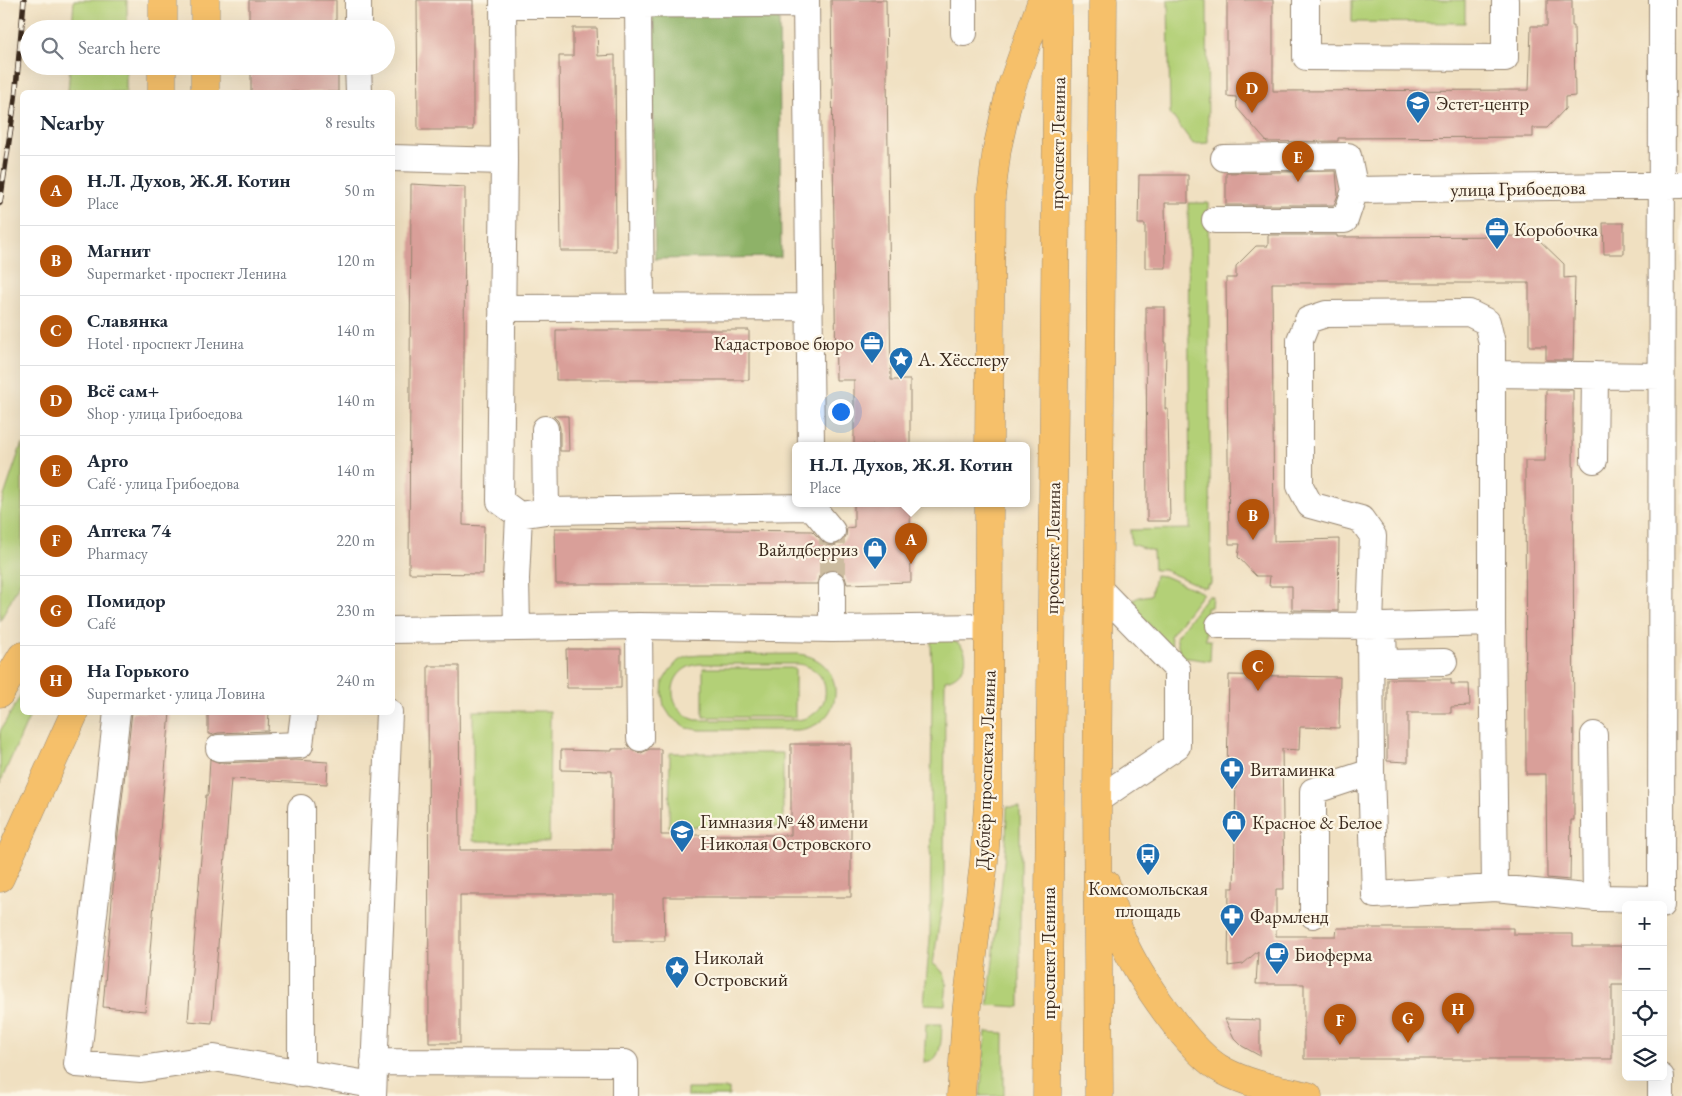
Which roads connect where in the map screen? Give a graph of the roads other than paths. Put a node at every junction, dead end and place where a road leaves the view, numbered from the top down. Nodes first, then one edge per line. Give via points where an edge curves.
1 (163, 0) edge
2 (205, 0) edge
3 (358, 0) edge
4 (964, 0) edge
5 (1042, 0) edge
6 (1058, 0) edge
7 (1103, 0) edge
8 (1306, 0) edge
9 (1505, 0) edge
10 (1662, 0) edge
11 (806, 2) edge
12 (502, 3) edge
13 (638, 4) junction
14 (162, 20) edge
15 (205, 20) edge
16 (358, 20) edge
17 (964, 33) dead end
18 (162, 75) edge
19 (205, 75) edge
20 (358, 75) edge
21 (162, 90) edge
22 (205, 90) edge
23 (358, 90) edge
24 (395, 158) edge
25 (1224, 158) dead end
26 (504, 161) junction
27 (1672, 185) edge
28 (1355, 190) junction
29 (1215, 220) dead end
30 (641, 307) junction
31 (810, 307) junction
32 (502, 308) junction
33 (1492, 374) junction
34 (1595, 375) junction
35 (1661, 376) junction
36 (545, 429) dead end
37 (812, 442) edge
38 (990, 442) edge
39 (1594, 460) dead end
40 (1672, 473) edge
41 (792, 505) edge
42 (814, 507) edge
43 (989, 507) edge
44 (546, 511) junction
45 (519, 516) junction
46 (832, 531) tunnel mouth
47 (832, 584) tunnel mouth
48 (1099, 589) junction
49 (1492, 624) junction
50 (1219, 625) dead end
51 (639, 626) junction
52 (1377, 626) junction
53 (517, 628) junction
54 (988, 628) junction
55 (832, 629) junction
56 (395, 630) edge
57 (20, 659) edge
58 (1444, 662) dead end
59 (0, 694) edge
60 (74, 715) edge
61 (117, 715) edge
62 (304, 715) edge
63 (389, 715) edge
64 (1594, 735) dead end
65 (640, 738) dead end
66 (219, 748) dead end
67 (1371, 772) junction
68 (1097, 800) junction
69 (301, 808) dead end
70 (1097, 850) junction
71 (0, 878) edge
72 (1495, 888) junction
73 (1596, 898) junction
74 (1645, 901) edge
75 (1661, 901) edge
76 (1313, 915) dead end
77 (1048, 1037) junction
78 (300, 1074) junction
79 (373, 1081) edge
80 (1661, 1081) edge
81 (625, 1096) edge
82 (961, 1096) edge
83 (1047, 1096) edge
84 (1060, 1096) edge
85 (1099, 1096) edge
86 (1308, 1096) edge
87 (1661, 1096) edge

1 - 14 main road
2 - 15 main road
3 - 16 street
4 - 17 street
5 - 38 main road via 1010,91 992,186
6 - 77 main road, проспект Ленина
7 - 48 main road
8 - 9 street via 1306,57 1485,58 1505,58
10 - 27 street
11 - 13 street
11 - 31 street
12 - 13 street
12 - 26 street
13 - 30 street
18 - 21 main road
19 - 22 main road
20 - 23 street
24 - 26 street
25 - 28 street via 1348,156
26 - 32 street
27 - 28 street, улица Грибоедова
27 - 35 street
28 - 29 street via 1345,220
30 - 31 street
30 - 32 street
31 - 37 street
32 - 45 street via 500,501
33 - 34 street
33 - 49 street
33 - 52 street via 1492,343 1487,322 1469,313 1326,314 1308,320 1300,340 1300,486 1310,505 1361,519 1373,536
34 - 35 street
34 - 39 street
35 - 40 street
36 - 44 street
40 - 75 street
41 - 44 street
42 - 46 street
43 - 54 main road, Дублёр проспекта Ленина
44 - 45 street
45 - 53 street
47 - 55 street
48 - 68 main road
48 - 68 street via 1177,669 1178,746
49 - 52 street
49 - 72 street
50 - 52 street
51 - 53 street
51 - 55 street
51 - 65 street
52 - 58 street via 1384,662
52 - 67 street
53 - 56 street
54 - 55 street
54 - 82 main road, Дублёр проспекта Ленина via 988,804 966,1014
57 - 59 main road
60 - 71 main road
61 - 78 street via 77,1064 141,1069 214,1058
62 - 66 street via 300,746
63 - 79 street
64 - 73 street
67 - 72 street via 1375,895
67 - 76 street via 1313,790
68 - 70 main road
69 - 78 street
70 - 85 main road
70 - 86 main road via 1122,939 1161,1005 1194,1046 1221,1070 1244,1081
72 - 73 street
73 - 74 street
77 - 83 main road, проспект Ленина
77 - 84 main road
78 - 79 street
79 - 81 street via 625,1063
80 - 87 street

